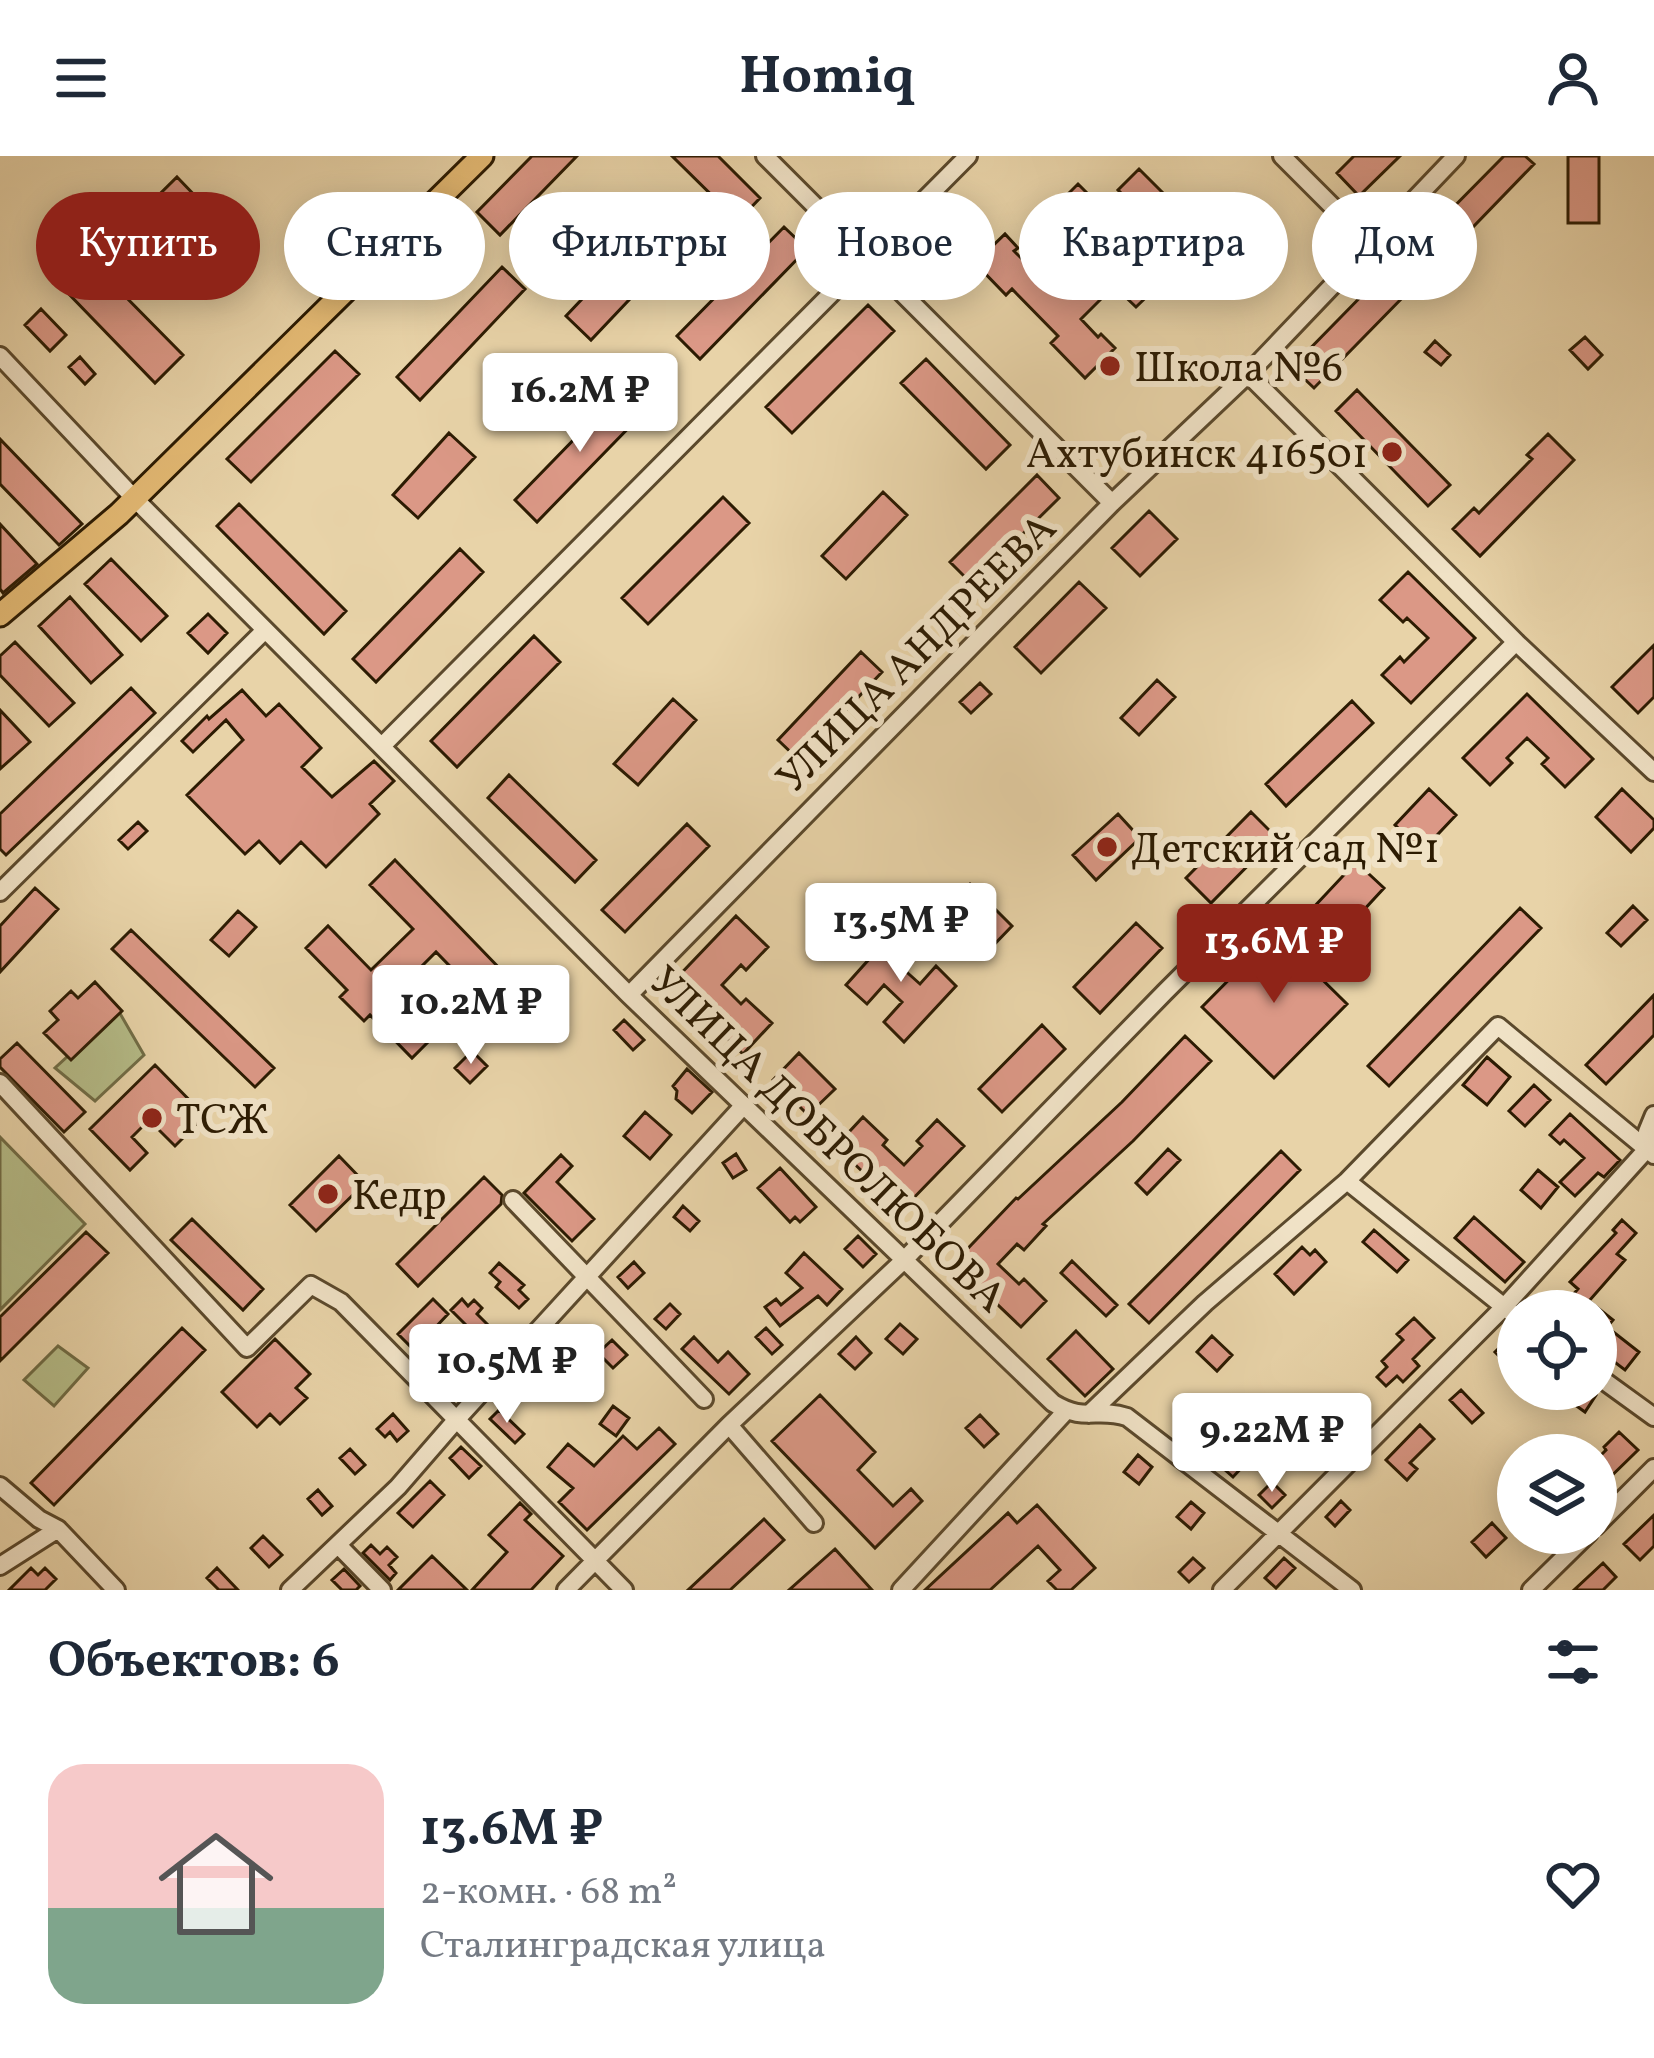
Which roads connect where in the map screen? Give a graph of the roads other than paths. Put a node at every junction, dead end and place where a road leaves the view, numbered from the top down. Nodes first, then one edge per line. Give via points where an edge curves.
1 (482, 156) edge
2 (765, 156) edge
3 (968, 156) edge
4 (1282, 156) edge
5 (1456, 156) edge
6 (801, 192) edge
7 (932, 192) edge
8 (1318, 192) edge
9 (1422, 192) edge
10 (825, 300) edge
11 (909, 300) edge
12 (1319, 300) edge
13 (0, 356) edge
14 (1248, 374) junction
15 (134, 498) junction
16 (1112, 503) junction
17 (0, 615) edge
18 (265, 630) junction
19 (1516, 642) junction
20 (382, 746) junction
21 (1654, 772) edge
22 (0, 892) edge
23 (629, 995) junction
24 (0, 1083) edge
25 (745, 1105) junction
26 (1654, 1115) edge
27 (1650, 1152) edge
28 (1347, 1181) junction
29 (513, 1200) dead end
30 (903, 1262) junction
31 (588, 1275) junction
32 (1531, 1290) edge
33 (1497, 1302) edge
34 (1497, 1326) edge
35 (1617, 1390) edge
36 (704, 1399) dead end
37 (1066, 1411) junction
38 (1088, 1415) junction
39 (1654, 1417) edge
40 (457, 1419) junction
41 (729, 1425) junction
42 (1654, 1468) edge
43 (0, 1486) edge
44 (1617, 1505) edge
45 (814, 1523) dead end
46 (58, 1529) junction
47 (1277, 1534) junction
48 (338, 1545) junction
49 (1567, 1554) edge
50 (595, 1561) junction
51 (0, 1567) edge
52 (116, 1590) edge
53 (290, 1590) edge
54 (382, 1590) edge
55 (566, 1590) edge
56 (624, 1590) edge
57 (901, 1590) edge
58 (1222, 1590) edge
59 (1352, 1590) edge
60 (1531, 1590) edge

1 - 15 main road
2 - 6 street
3 - 7 street
4 - 8 street
5 - 9 street, УЛИЦА АНДРЕЕВА
10 - 20 street
11 - 16 street
12 - 14 street, УЛИЦА АНДРЕЕВА
13 - 15 street, УЛИЦА ДОБРОЛЮБОВА
14 - 16 street, УЛИЦА АНДРЕЕВА
14 - 19 street
15 - 17 main road
15 - 18 street, УЛИЦА ДОБРОЛЮБОВА
16 - 23 street, УЛИЦА АНДРЕЕВА
18 - 20 street, УЛИЦА ДОБРОЛЮБОВА
18 - 22 street
19 - 21 street
19 - 30 street
20 - 23 street, УЛИЦА ДОБРОЛЮБОВА
23 - 25 street, УЛИЦА ДОБРОЛЮБОВА
24 - 40 street via 247,1348 310,1285 340,1302
25 - 30 street, УЛИЦА ДОБРОЛЮБОВА
25 - 31 street
26 - 27 street
27 - 28 street via 1498,1026
27 - 32 street
28 - 33 street
28 - 38 street
29 - 31 street
30 - 37 street, УЛИЦА ДОБРОЛЮБОВА
30 - 41 street
31 - 36 street
31 - 40 street
34 - 47 street
35 - 39 street
37 - 38 street, УЛИЦА ДОБРОЛЮБОВА
37 - 57 street
38 - 47 street, УЛИЦА ДОБРОЛЮБОВА via 1127,1417
40 - 48 street
40 - 50 street
41 - 45 street
41 - 50 street
42 - 44 street
43 - 46 street
46 - 51 street
46 - 52 street
47 - 58 street
47 - 59 street, УЛИЦА ДОБРОЛЮБОВА
48 - 53 street
48 - 54 street
49 - 60 street
50 - 55 street
50 - 56 street

